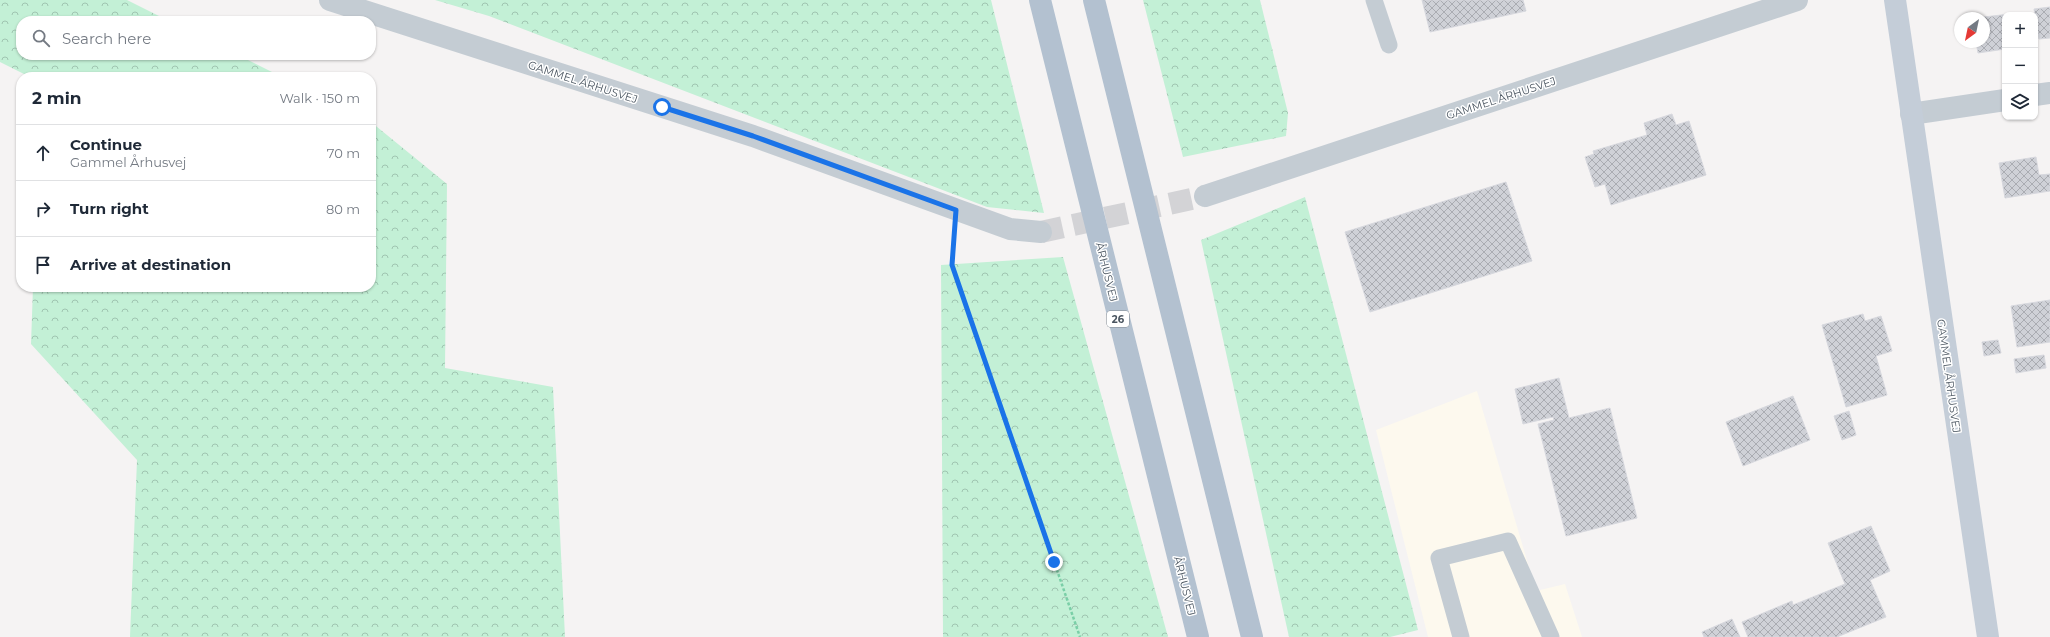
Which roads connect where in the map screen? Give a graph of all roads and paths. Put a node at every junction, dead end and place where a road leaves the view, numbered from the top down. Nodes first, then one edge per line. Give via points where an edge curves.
1 (330, 0) edge
2 (1040, 0) edge
3 (1094, 0) edge
4 (1374, 0) edge
5 (1797, 0) edge
6 (1895, 0) edge
7 (1389, 46) dead end
8 (2050, 93) edge
9 (2038, 95) edge
10 (2002, 100) edge
11 (1911, 114) junction
12 (1205, 196) tunnel mouth
13 (956, 210) junction
14 (1040, 232) tunnel mouth
15 (1080, 637) edge
16 (1198, 637) edge
17 (1252, 637) edge
18 (1461, 637) edge
19 (1551, 637) edge
20 (1988, 637) edge

1 - 13 street, GAMMEL ÅRHUSVEJ via 753,136
2 - 16 main road, ÅRHUSVEJ / 26
3 - 17 main road
4 - 7 lane
5 - 12 street, GAMMEL ÅRHUSVEJ
6 - 11 street, GAMMEL ÅRHUSVEJ
8 - 9 street
10 - 11 street
11 - 20 street, GAMMEL ÅRHUSVEJ
13 - 14 street, GAMMEL ÅRHUSVEJ via 1010,229
13 - 15 path via 952,265
18 - 19 lane via 1438,558 1508,541

